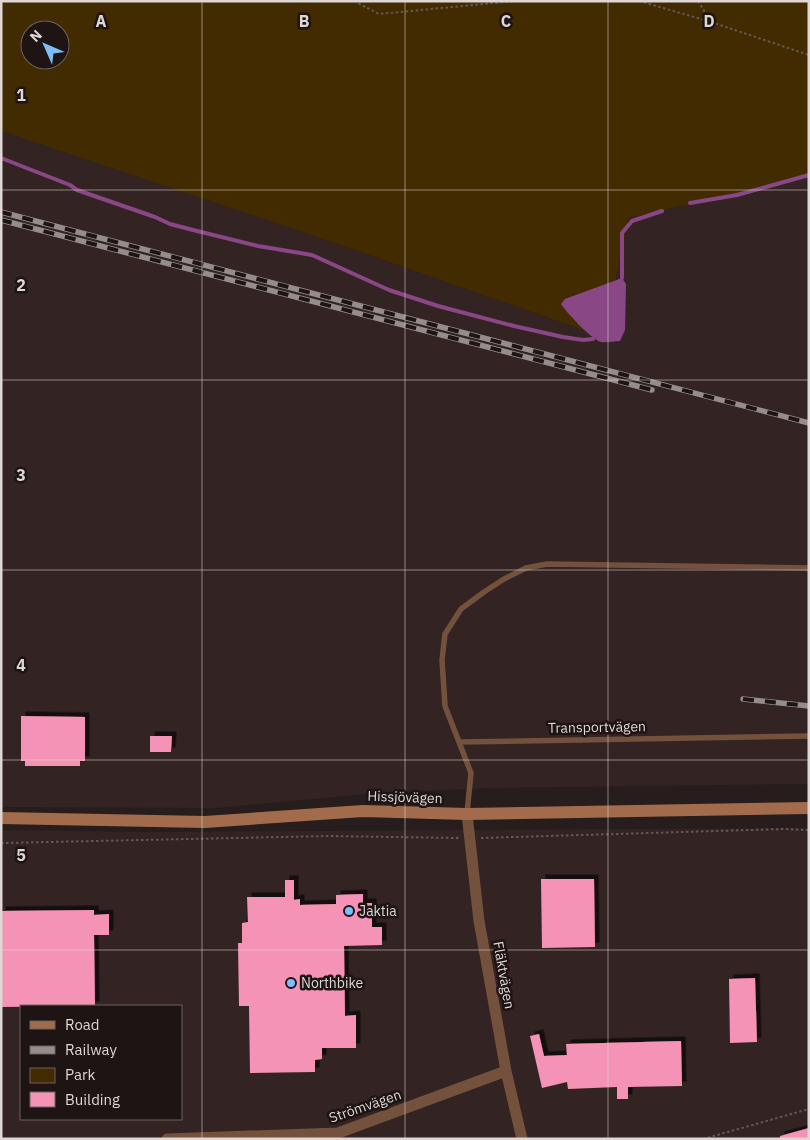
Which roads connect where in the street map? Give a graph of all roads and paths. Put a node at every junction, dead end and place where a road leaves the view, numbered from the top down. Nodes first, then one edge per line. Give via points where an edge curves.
1 (354, 1) edge
2 (515, 1) edge
3 (639, 1) edge
4 (698, 1) edge
5 (710, 22) junction
6 (809, 55) edge
7 (809, 568) edge
8 (809, 736) edge
9 (459, 742) junction
10 (809, 808) edge
11 (467, 814) junction
12 (1, 818) edge
13 (809, 830) edge
14 (470, 838) junction
15 (1, 843) edge
16 (506, 1071) junction
17 (809, 1109) edge
18 (167, 1139) edge
19 (522, 1139) edge
20 (703, 1139) edge

1 - 2 path via 379,14
3 - 5 path
4 - 5 path
5 - 6 path
7 - 9 lane via 547,564 526,568 461,609 445,634 442,660 445,706
8 - 9 lane, Transportvägen
9 - 11 lane via 471,773
10 - 11 main road, Hissjövägen
11 - 12 main road, Hissjövägen via 363,811 205,822
11 - 14 street, Fläktvägen
13 - 14 path
14 - 15 path via 329,836
14 - 16 street, Fläktvägen via 479,921
16 - 18 street, Strömvägen via 338,1133
16 - 19 street, Fläktvägen
17 - 20 path

